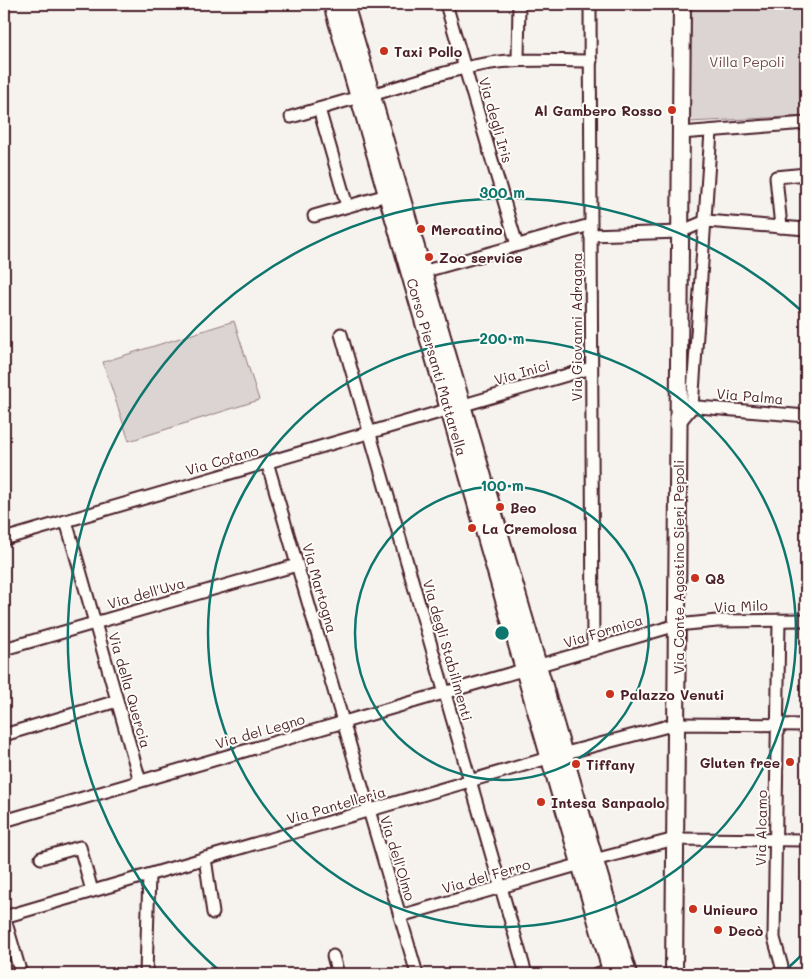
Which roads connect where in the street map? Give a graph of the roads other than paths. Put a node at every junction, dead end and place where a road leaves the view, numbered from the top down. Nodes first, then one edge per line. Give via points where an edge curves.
1 (332, 4) edge
2 (345, 4) edge
3 (446, 4) edge
4 (519, 4) edge
5 (590, 4) edge
6 (682, 4) edge
7 (518, 60) junction
8 (591, 61) junction
9 (465, 68) junction
10 (365, 96) junction
11 (319, 109) junction
12 (292, 117) dead end
13 (806, 123) edge
14 (681, 132) junction
15 (711, 132) junction
16 (806, 174) edge
17 (387, 195) junction
18 (347, 206) junction
19 (314, 216) dead end
20 (706, 221) junction
21 (781, 227) junction
22 (806, 229) edge
23 (590, 230) junction
24 (680, 232) junction
25 (517, 245) junction
26 (422, 272) junction
27 (341, 334) dead end
28 (680, 334) junction
29 (697, 335) junction
30 (591, 368) junction
31 (686, 406) junction
32 (455, 408) junction
33 (806, 416) edge
34 (370, 432) junction
35 (268, 462) junction
36 (66, 521) junction
37 (4, 539) edge
38 (297, 565) junction
39 (779, 620) junction
40 (806, 620) edge
41 (95, 623) junction
42 (677, 625) junction
43 (4, 649) edge
44 (593, 650) junction
45 (530, 668) junction
46 (445, 693) junction
47 (117, 701) junction
48 (343, 722) junction
49 (676, 724) junction
50 (778, 725) junction
51 (806, 725) edge
52 (4, 735) edge
53 (556, 756) junction
54 (140, 781) junction
55 (470, 781) junction
56 (368, 811) junction
57 (4, 821) edge
58 (676, 839) junction
59 (776, 840) junction
60 (806, 840) edge
61 (41, 858) dead end
62 (205, 858) junction
63 (587, 862) junction
64 (149, 875) junction
65 (501, 887) junction
66 (92, 891) junction
67 (213, 913) dead end
68 (4, 916) edge
69 (400, 916) junction
70 (332, 956) dead end
71 (610, 967) edge
72 (20, 974) edge
73 (146, 974) edge
74 (338, 974) edge
75 (417, 974) edge
76 (526, 974) edge
77 (628, 974) edge
78 (674, 974) edge
79 (784, 974) edge

1 - 10 main road, Corso Piersanti Mattarella
2 - 10 main road, Corso Piersanti Mattarella
3 - 9 street, Via degli Iris
4 - 7 street
5 - 8 street, Via Giovanni Adragna
6 - 14 main road, Via Conte Agostino Sieri Pepoli
7 - 8 street
7 - 9 street
8 - 23 street, Via Giovanni Adragna via 593,218
9 - 10 street
9 - 25 street, Via degli Iris
10 - 11 street
10 - 17 main road, Corso Piersanti Mattarella
10 - 26 main road, Corso Piersanti Mattarella
11 - 12 street
11 - 18 street
13 - 15 street
14 - 15 street
14 - 24 main road, Via Conte Agostino Sieri Pepoli
15 - 20 street, Via Conte Agostino Sieri Pepoli
16 - 21 street via 776,177
17 - 18 street
17 - 32 main road, Corso Piersanti Mattarella
18 - 19 street
20 - 21 street
20 - 24 street
20 - 29 street, Via Conte Agostino Sieri Pepoli
21 - 22 street
23 - 24 street
23 - 25 street
23 - 30 street, Via Giovanni Adragna
24 - 28 main road, Via Conte Agostino Sieri Pepoli
25 - 26 street
26 - 32 main road, Corso Piersanti Mattarella
27 - 34 street, Via degli Stabilimenti
28 - 29 street
28 - 31 main road, Via Conte Agostino Sieri Pepoli
29 - 31 street, Via Conte Agostino Sieri Pepoli
30 - 32 street, Via Inici
30 - 44 street, Via Giovanni Adragna
31 - 33 street, Via Palma
31 - 42 main road, Via Conte Agostino Sieri Pepoli via 679,423
32 - 34 street, Via Cofano
32 - 45 main road, Corso Piersanti Mattarella
34 - 35 street, Via Cofano
34 - 46 street, Via degli Stabilimenti
35 - 36 street, Via Cofano
35 - 38 street, Via Martogna
36 - 37 street, Via Cofano
36 - 41 street, Via della Quercia
38 - 41 street, Via dell'Uva
38 - 48 street, Via Martogna
39 - 40 street, Via Milo
39 - 42 street, Via Milo
39 - 50 street, Via Alcamo
41 - 43 street, Via dell'Uva
41 - 47 street, Via della Quercia
42 - 44 street, Via Formica
42 - 49 main road, Via Conte Agostino Sieri Pepoli
44 - 45 street, Via Formica
45 - 46 street, Via del Legno
45 - 53 main road, Corso Piersanti Mattarella
46 - 48 street, Via del Legno
46 - 55 street, Via degli Stabilimenti
47 - 52 street
47 - 54 street, Via della Quercia
48 - 54 street, Via del Legno
48 - 56 street, Via dell'Olmo
49 - 50 street, Via Pantelleria
49 - 53 street, Via Pantelleria
49 - 58 main road, Via Conte Agostino Sieri Pepoli
50 - 51 street, Via Pantelleria
50 - 59 street, Via Alcamo
53 - 55 street, Via Pantelleria
53 - 63 main road, Corso Piersanti Mattarella
54 - 57 street, Via del Legno
55 - 56 street, Via Pantelleria
55 - 65 street, Via degli Stabilimenti
56 - 62 street, Via Pantelleria
56 - 69 street, Via dell'Olmo
58 - 59 street, Via del Ferro
58 - 63 street, Via del Ferro
58 - 78 main road, Via Conte Agostino Sieri Pepoli
59 - 60 street, Via del Ferro
59 - 79 street, Via Alcamo via 774,938
61 - 66 street via 80,846
62 - 64 street, Via Pantelleria
62 - 67 street
63 - 65 street, Via del Ferro
63 - 71 main road, Corso Piersanti Mattarella
64 - 66 street, Via Pantelleria
64 - 73 street
65 - 69 street, Via del Ferro
65 - 76 street, Via degli Stabilimenti
66 - 68 street, Via Pantelleria
68 - 72 street
69 - 75 street, Via dell'Olmo
70 - 74 street
71 - 77 main road, Corso Piersanti Mattarella

